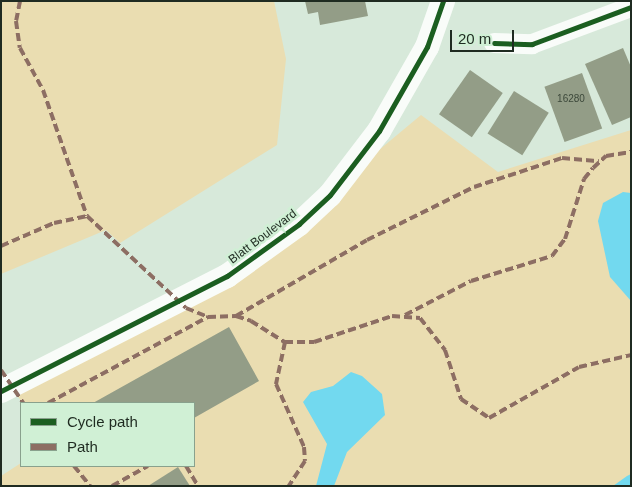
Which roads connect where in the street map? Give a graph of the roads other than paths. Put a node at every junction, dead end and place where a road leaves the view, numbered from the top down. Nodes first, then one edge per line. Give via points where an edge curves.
1 (442, 1) edge
2 (631, 7) edge
3 (494, 42) dead end
4 (1, 391) edge

1 - 4 street, Blatt Boulevard via 427,47 384,122 330,195 299,224 228,276
2 - 3 street via 532,44

